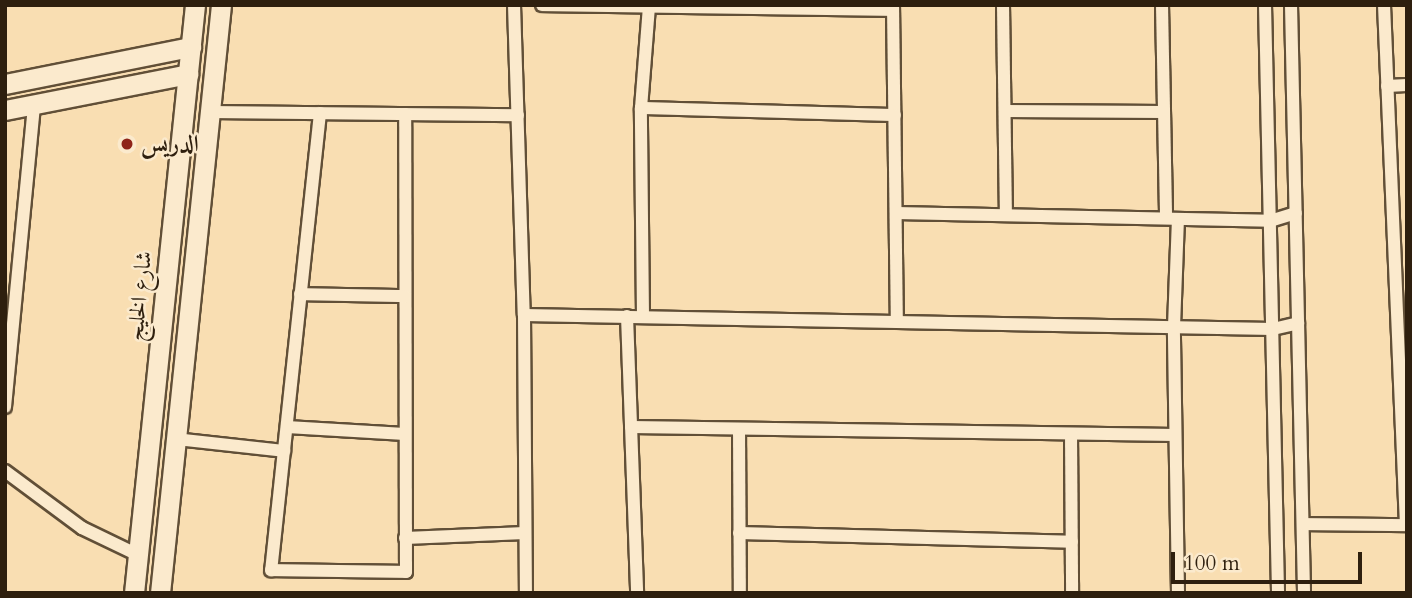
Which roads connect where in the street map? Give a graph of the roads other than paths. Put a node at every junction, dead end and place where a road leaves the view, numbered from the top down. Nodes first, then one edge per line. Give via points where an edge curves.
1 (195, 5) edge
2 (221, 5) edge
3 (514, 5) edge
4 (542, 5) edge
5 (1003, 5) edge
6 (1162, 5) edge
7 (1265, 5) edge
8 (1291, 5) edge
9 (1384, 5) edge
10 (649, 7) edge
11 (785, 7) edge
12 (893, 8) edge
13 (191, 47) junction
14 (188, 74) junction
15 (5, 84) edge
16 (1407, 85) edge
17 (1387, 86) junction
18 (34, 104) junction
19 (640, 108) junction
20 (5, 110) edge
21 (1005, 111) junction
22 (210, 112) junction
23 (1164, 112) junction
24 (320, 113) junction
25 (405, 114) junction
26 (517, 115) junction
27 (895, 115) junction
28 (896, 213) junction
29 (1296, 213) junction
30 (1006, 215) junction
31 (1172, 219) junction
32 (1270, 221) junction
33 (19, 258) junction
34 (5, 261) edge
35 (300, 295) junction
36 (405, 296) junction
37 (524, 315) junction
38 (627, 316) junction
39 (643, 316) junction
40 (897, 320) junction
41 (1298, 323) junction
42 (1174, 327) junction
43 (1273, 329) junction
44 (5, 407) edge
45 (286, 427) junction
46 (631, 427) junction
47 (1404, 428) edge
48 (738, 429) junction
49 (405, 434) junction
50 (1071, 434) junction
51 (1175, 435) junction
52 (176, 439) junction
53 (284, 451) junction
54 (5, 471) edge
55 (1303, 524) junction
56 (1406, 525) edge
57 (525, 533) junction
58 (739, 533) junction
59 (405, 538) junction
60 (1072, 542) junction
61 (138, 555) junction
62 (134, 593) edge
63 (160, 593) edge
64 (526, 593) edge
65 (636, 593) edge
66 (740, 593) edge
67 (1072, 593) edge
68 (1178, 593) edge
69 (1279, 593) edge
70 (1304, 593) edge

1 - 13 street, شارع الخليج
2 - 22 street
3 - 26 street
4 - 10 street
5 - 21 street
6 - 23 street
7 - 32 street
8 - 29 street
9 - 17 street
10 - 11 street
10 - 19 street
11 - 12 street
12 - 27 street
13 - 14 street, شارع الخليج
13 - 15 street
14 - 18 street
14 - 61 street, شارع الخليج
16 - 17 street
17 - 47 street
18 - 20 street
18 - 33 street
19 - 27 street
19 - 39 street
21 - 23 street
21 - 30 street
22 - 24 street
22 - 52 street
23 - 31 street
24 - 25 street
24 - 35 street
25 - 26 street
25 - 36 street
26 - 37 street
27 - 28 street
28 - 30 street
28 - 40 street
29 - 32 street
29 - 41 street
30 - 31 street
31 - 32 street
31 - 42 street
32 - 43 street
33 - 34 street
33 - 44 street
35 - 36 street
35 - 45 street
36 - 49 street
37 - 38 street
37 - 57 street
38 - 39 street
38 - 46 street
39 - 40 street
40 - 42 street
41 - 43 street
41 - 55 street
42 - 43 street
42 - 51 street
43 - 69 street
45 - 49 street
45 - 53 street
46 - 48 street
46 - 65 street
47 - 56 street
48 - 50 street
48 - 58 street
49 - 59 street
50 - 51 street
50 - 60 street
51 - 68 street
52 - 53 street
52 - 63 street
53 - 59 street via 271,570 406,572
54 - 61 street via 82,528
55 - 56 street
55 - 70 street
57 - 59 street
57 - 64 street
58 - 60 street
58 - 66 street
60 - 67 street
61 - 62 street, شارع الخليج

